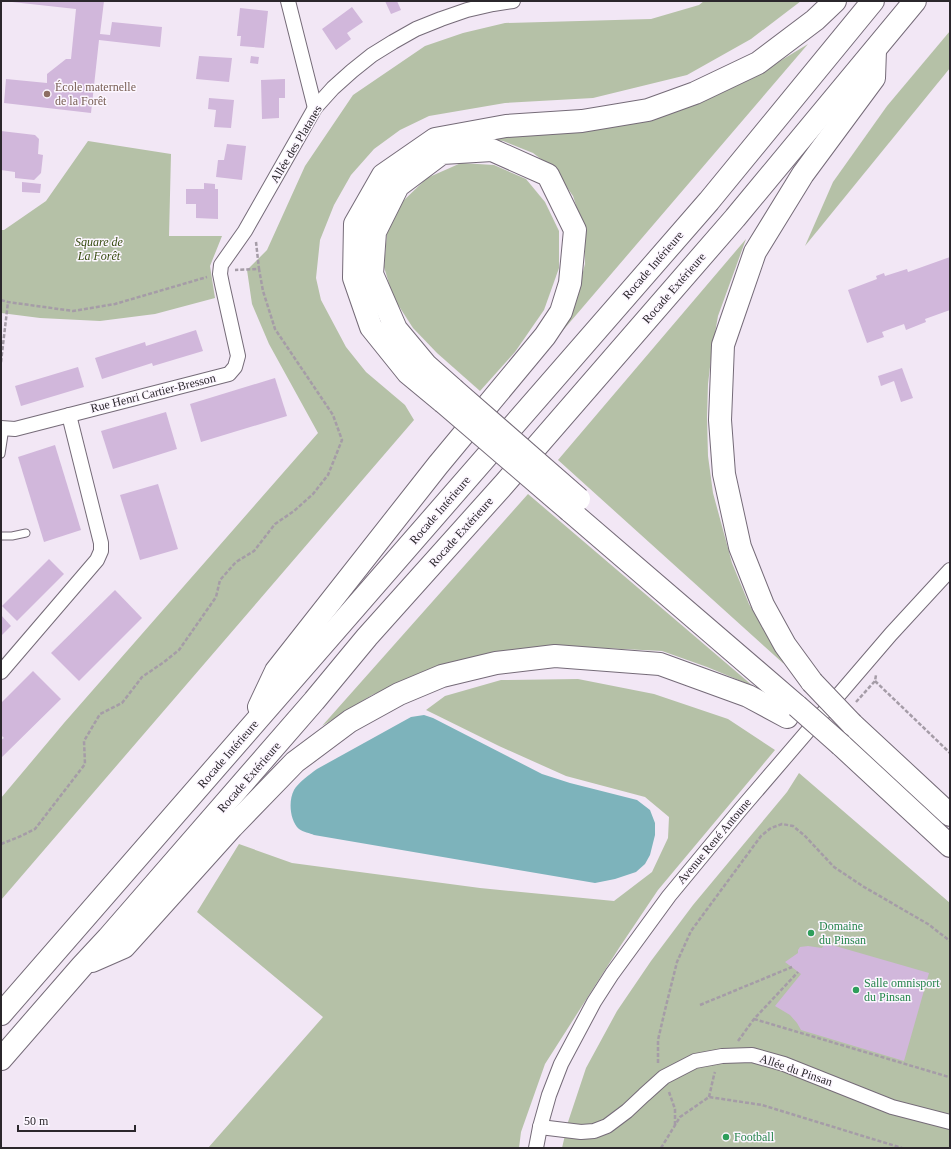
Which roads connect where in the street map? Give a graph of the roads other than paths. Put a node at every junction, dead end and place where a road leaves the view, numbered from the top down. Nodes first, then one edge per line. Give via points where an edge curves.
1 (288, 1) edge
2 (513, 1) edge
3 (835, 1) edge
4 (874, 1) edge
5 (915, 1) edge
6 (875, 50) junction
7 (315, 108) junction
8 (235, 367) joint
9 (448, 396) junction
10 (68, 415) junction
11 (3, 428) edge
12 (1, 454) edge
13 (26, 533) dead end
14 (1, 536) edge
15 (950, 570) edge
16 (1, 672) edge
17 (800, 700) junction
18 (248, 732) junction
19 (844, 739) junction
20 (950, 815) edge
21 (943, 839) edge
22 (82, 966) junction
23 (1, 1014) edge
24 (1, 1059) edge
25 (950, 1122) edge
26 (540, 1127) junction
27 (536, 1148) edge

1 - 7 street
2 - 7 street, Allée des Platanes via 467,10 410,32 372,55 333,88
3 - 9 highway via 815,20 758,63 695,93 648,110 582,121 506,126 435,139 383,175 355,224 354,278 371,328 408,372
4 - 18 highway, Rocade Intérieure via 709,201
5 - 6 highway, Rocade Extérieure
6 - 17 highway via 874,78 803,174 755,252 724,345 720,420 724,474 740,547 762,605 785,645
6 - 22 highway, Rocade Extérieure via 725,230
7 - 8 street, Allée des Platanes via 245,231 222,265 220,274 238,356
8 - 10 street, Rue Henri Cartier-Bresson via 229,374
9 - 17 highway, bridge
9 - 18 highway via 396,329 372,274 375,232 398,186 442,154 492,150 548,175 575,230 570,283 561,312 545,336 438,465 276,671
10 - 11 street, Rue Henri Cartier-Bresson via 14,429
10 - 16 street via 101,551 97,560
11 - 12 lane
13 - 14 lane
15 - 26 street, Avenue René Antoune via 876,652 669,896 594,1002 561,1064
17 - 19 highway
17 - 19 highway, bridge
17 - 22 highway via 748,696 660,664 555,656 496,663 442,676 399,694 350,721 295,762 232,827 124,947
18 - 23 highway, Rocade Intérieure
19 - 20 highway
19 - 21 highway
22 - 24 highway, Rocade Extérieure
25 - 26 street, Allée du Pinsan via 892,1107 784,1064 752,1055 695,1061 662,1079 627,1111 607,1126 594,1131
26 - 27 street, Avenue René Antoune

